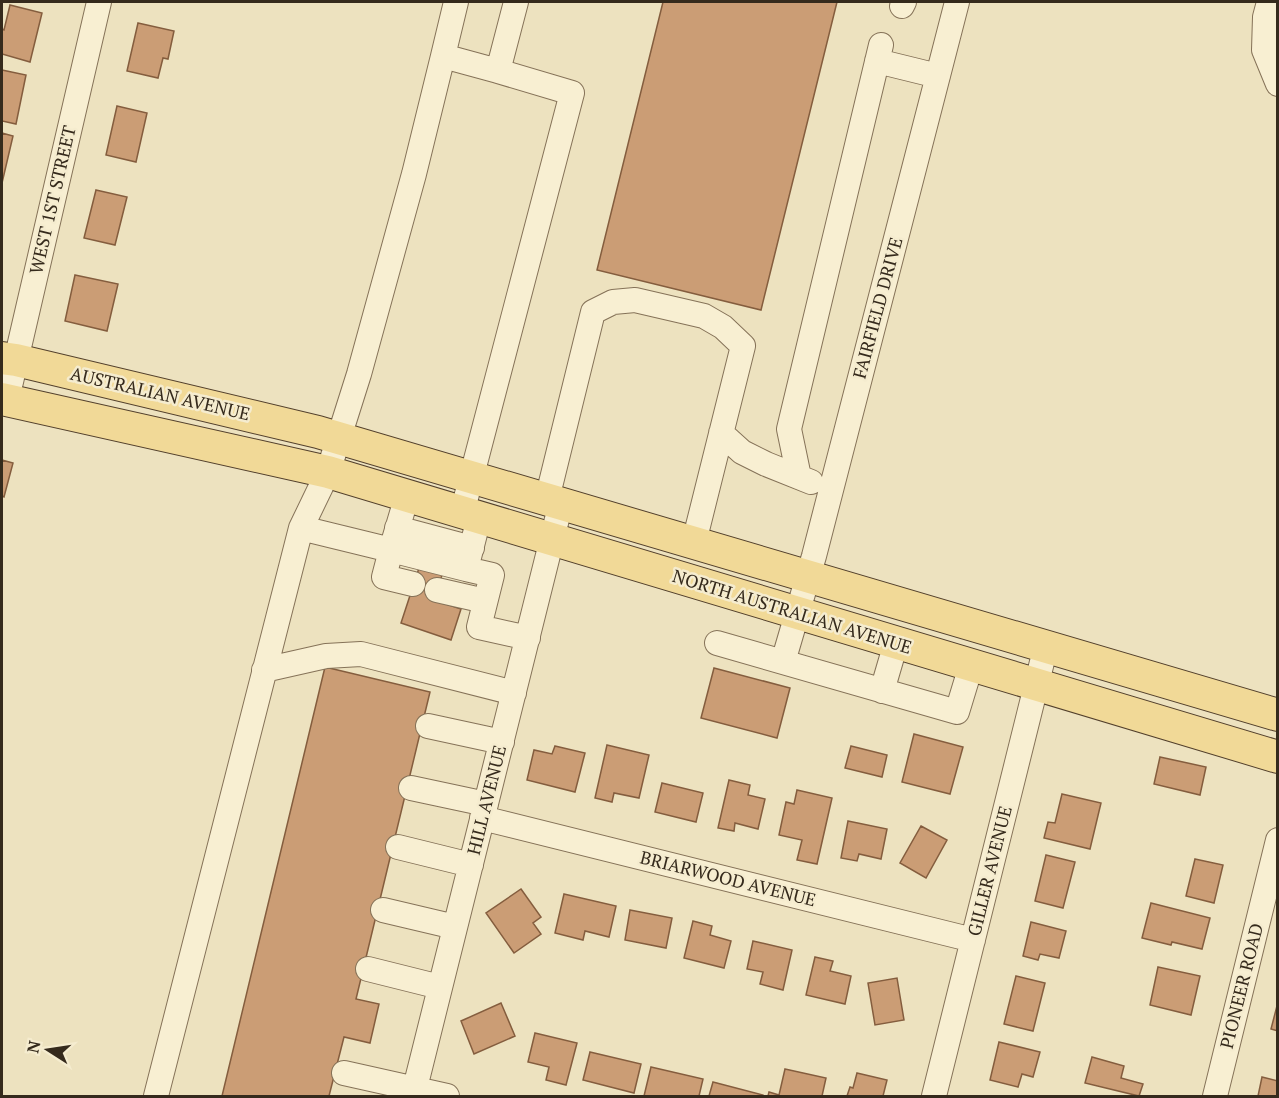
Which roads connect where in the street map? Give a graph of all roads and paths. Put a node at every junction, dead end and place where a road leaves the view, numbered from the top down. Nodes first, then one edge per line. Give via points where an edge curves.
1 (99, 2) edge
2 (456, 2) edge
3 (516, 2) edge
4 (957, 2) edge
5 (1269, 2) edge
6 (443, 56) junction
7 (498, 71) junction
8 (938, 76) junction
9 (1278, 84) edge
10 (9, 359) edge
11 (4, 399) edge
12 (721, 433) junction
13 (328, 434) junction
14 (317, 469) junction
15 (472, 477) junction
16 (799, 477) junction
17 (830, 489) junction
18 (407, 496) junction
19 (554, 501) junction
20 (301, 528) junction
21 (470, 537) junction
22 (394, 539) junction
23 (552, 540) junction
24 (694, 542) junction
25 (808, 576) junction
26 (413, 584) dead end
27 (437, 590) dead end
28 (485, 601) junction
29 (798, 613) junction
30 (528, 638) junction
31 (717, 643) dead end
32 (896, 643) junction
33 (1046, 646) junction
34 (783, 662) junction
35 (971, 666) junction
36 (264, 670) junction
37 (1037, 685) junction
38 (882, 691) junction
39 (514, 693) junction
40 (1278, 715) edge
41 (428, 726) dead end
42 (502, 742) junction
43 (1278, 757) edge
44 (411, 788) dead end
45 (484, 811) junction
46 (1278, 840) edge
47 (398, 847) dead end
48 (471, 865) junction
49 (382, 910) dead end
50 (455, 927) junction
51 (973, 940) junction
52 (368, 969) dead end
53 (440, 987) junction
54 (345, 1073) dead end
55 (414, 1093) edge
56 (156, 1096) edge
57 (447, 1096) edge
58 (934, 1096) edge
59 (1215, 1096) edge

1 - 10 street, WEST 1ST STREET
2 - 6 street
3 - 7 street
4 - 8 street, FAIRFIELD DRIVE
5 - 9 street via 1264,50
6 - 7 street
6 - 13 street via 358,374
7 - 15 street via 572,93
8 - 16 street via 879,53 789,429
8 - 17 street, FAIRFIELD DRIVE
10 - 11 street, WEST 1ST STREET
10 - 13 main road, AUSTRALIAN AVENUE
11 - 14 main road
12 - 16 street via 742,452
12 - 19 street, HILL AVENUE via 743,346 704,316 635,300 613,302 593,312
12 - 24 street
13 - 14 street
13 - 15 main road
14 - 18 main road, NORTH AUSTRALIAN AVENUE
14 - 20 street
15 - 19 main road
15 - 21 street
16 - 17 street
17 - 25 street, FAIRFIELD DRIVE
18 - 21 main road, NORTH AUSTRALIAN AVENUE
18 - 22 street
19 - 23 street, HILL AVENUE
19 - 24 main road
20 - 22 street
20 - 36 street
21 - 22 street
21 - 23 main road, NORTH AUSTRALIAN AVENUE
21 - 28 street via 492,575
22 - 26 street via 384,577
23 - 29 main road, NORTH AUSTRALIAN AVENUE
23 - 30 street, HILL AVENUE
24 - 25 main road
25 - 29 street, FAIRFIELD DRIVE
25 - 33 main road
27 - 28 street
28 - 30 street via 479,627
29 - 32 main road, NORTH AUSTRALIAN AVENUE
29 - 34 street, FAIRFIELD DRIVE
30 - 39 street, HILL AVENUE
31 - 34 street
32 - 35 main road, NORTH AUSTRALIAN AVENUE
32 - 38 street
33 - 37 street, GILLER AVENUE
33 - 40 main road
34 - 38 street
35 - 37 main road, NORTH AUSTRALIAN AVENUE
35 - 38 street via 957,712
36 - 39 street via 326,656 361,654
36 - 56 street
37 - 43 main road, NORTH AUSTRALIAN AVENUE
37 - 51 street, GILLER AVENUE
39 - 42 street, HILL AVENUE
41 - 42 street
42 - 45 street, HILL AVENUE
44 - 45 street, BRIARWOOD AVENUE
45 - 48 street, HILL AVENUE
45 - 51 street, BRIARWOOD AVENUE
46 - 59 street, PIONEER ROAD
47 - 48 street
48 - 50 street, HILL AVENUE
49 - 50 street
50 - 53 street, HILL AVENUE
51 - 58 street, GILLER AVENUE
52 - 53 street
53 - 55 street, HILL AVENUE
54 - 55 street
55 - 57 street

